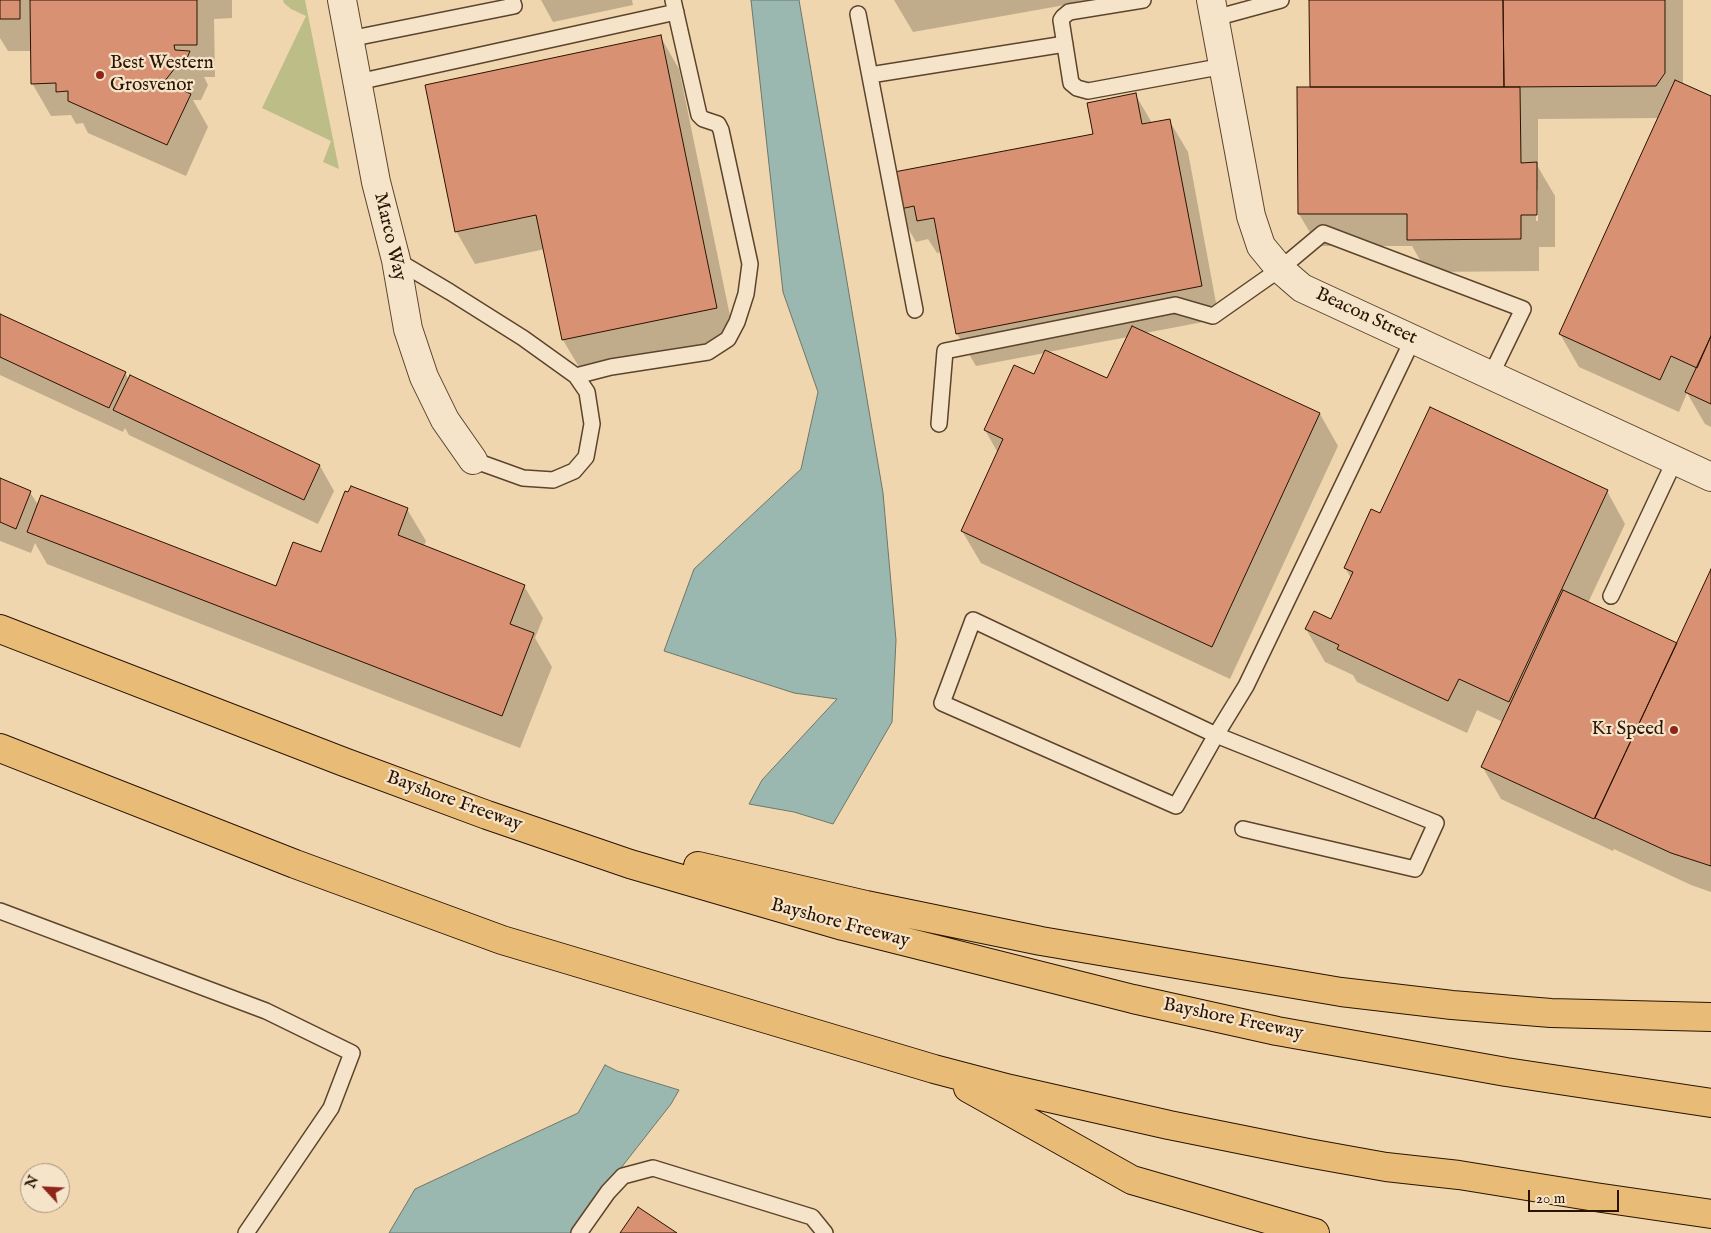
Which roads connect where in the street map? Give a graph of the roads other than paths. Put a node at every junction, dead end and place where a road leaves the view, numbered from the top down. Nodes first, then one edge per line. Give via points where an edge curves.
1 (342, 0) edge
2 (512, 0) edge
3 (1143, 0) edge
4 (1281, 0) edge
5 (674, 6) edge
6 (1213, 9) edge
7 (858, 14) dead end
8 (349, 39) junction
9 (1065, 44) junction
10 (1224, 66) junction
11 (870, 75) junction
12 (358, 82) junction
13 (396, 260) junction
14 (1280, 269) junction
15 (914, 310) dead end
16 (1413, 338) junction
17 (1491, 375) junction
18 (576, 376) junction
19 (939, 424) dead end
20 (473, 460) joint
21 (1675, 460) junction
22 (1711, 477) edge
23 (1611, 596) dead end
24 (0, 629) edge
25 (1216, 735) junction
26 (0, 748) edge
27 (344, 762) junction
28 (1243, 829) dead end
29 (0, 911) edge
30 (1711, 1017) edge
31 (934, 1069) junction
32 (1711, 1103) edge
33 (1711, 1214) edge
34 (246, 1233) edge
35 (579, 1233) edge
36 (826, 1233) edge
37 (1316, 1233) edge

1 - 8 street, Marco Way
2 - 8 lane via 514,6
3 - 9 lane via 1069,12 1062,20
4 - 6 lane
5 - 12 lane
5 - 18 lane via 699,114 703,119 718,124 721,130 750,264 746,294 728,339 708,352 611,366
6 - 10 street, Beacon Street
7 - 11 lane
8 - 12 street, Marco Way
9 - 10 lane via 1071,83 1088,91
9 - 11 lane
10 - 14 street, Beacon Street via 1251,216 1261,246
11 - 15 lane
12 - 13 street, Marco Way via 376,182
13 - 18 lane via 515,333
13 - 20 street, Marco Way via 408,329 424,377 445,420
14 - 16 street, Beacon Street via 1302,288
14 - 17 lane via 1323,233 1523,309
14 - 19 lane via 1214,316 1175,306 945,351
16 - 17 street, Beacon Street
16 - 25 lane via 1246,686
17 - 21 street, Beacon Street
18 - 20 lane via 587,392 592,424 586,457 574,471 553,480 523,478
21 - 22 street, Beacon Street
21 - 23 lane
24 - 27 highway, Bayshore Freeway
25 - 25 lane via 973,620 942,703 1176,806
25 - 28 lane via 1436,823 1415,869
26 - 31 highway via 296,864 502,940
27 - 30 highway via 487,809 622,847 866,905 1041,941 1341,992 1443,1004 1561,1013
27 - 32 highway, Bayshore Freeway via 630,864 911,944 1303,1036 1524,1075
29 - 34 lane via 266,1011 352,1053 331,1108
31 - 33 highway via 1010,1089 1308,1154
31 - 37 highway via 1132,1180
35 - 36 lane via 623,1176 653,1168 812,1217

